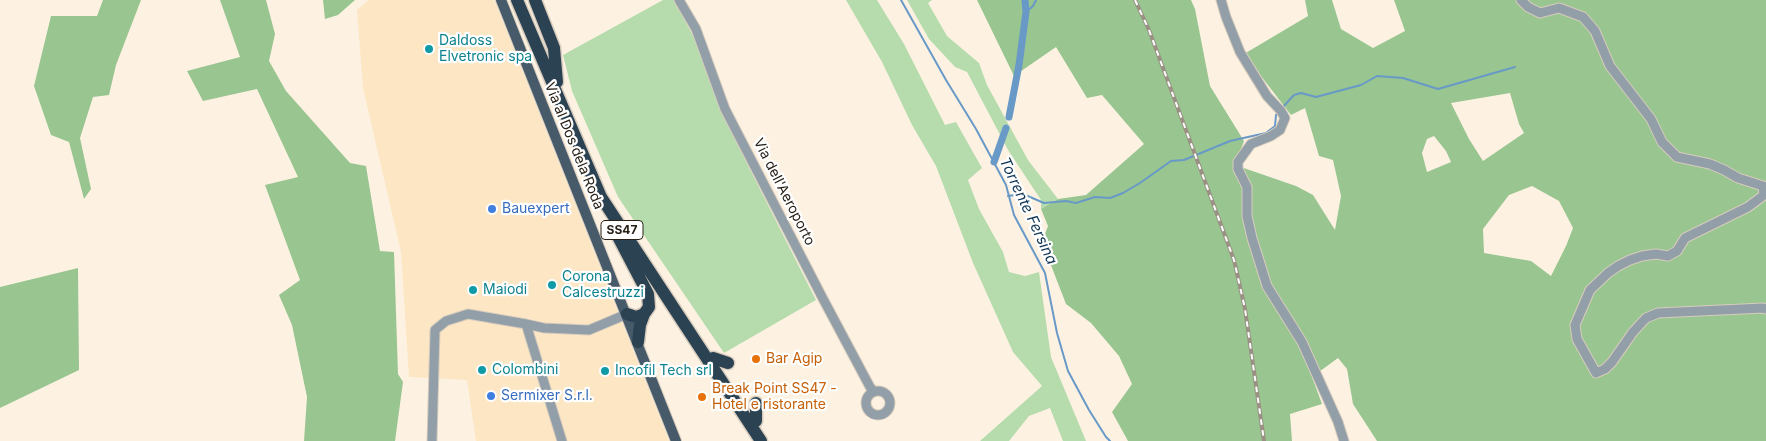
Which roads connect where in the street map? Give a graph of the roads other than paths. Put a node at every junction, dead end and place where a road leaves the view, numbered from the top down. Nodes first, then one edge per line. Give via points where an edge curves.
1 (501, 0) edge
2 (516, 0) edge
3 (523, 0) edge
4 (536, 0) edge
5 (679, 0) edge
6 (1221, 0) edge
7 (1521, 0) edge
8 (557, 82) junction
9 (601, 197) junction
10 (1766, 309) edge
11 (627, 314) junction
12 (644, 314) junction
13 (526, 324) junction
14 (638, 342) junction
15 (713, 358) junction
16 (728, 363) dead end
17 (874, 392) dead end
18 (756, 403) dead end
19 (756, 421) junction
20 (432, 441) edge
21 (562, 441) edge
22 (676, 441) edge
23 (761, 441) edge
24 (767, 441) edge
25 (1344, 441) edge

1 - 11 main road, Via al Dos dela Roda
2 - 9 highway, SS47
3 - 8 highway, SS47
4 - 8 highway via 554,48
5 - 17 street, Via dell'Aeroporto via 696,29 725,109
6 - 25 street via 1240,52 1285,118 1280,130 1252,144 1238,162 1238,169 1248,187 1252,238 1267,286 1302,342
7 - 10 street via 1528,8 1540,13 1559,8 1584,17 1595,31 1610,66 1651,119 1662,142 1677,157 1710,164 1764,186 1764,195 1748,207 1684,238 1678,251 1668,256 1656,254 1630,260 1608,273 1590,290 1575,325 1577,339 1596,373 1612,362 1646,318 1658,313
8 - 15 highway, SS47 via 589,157 623,224
9 - 12 highway via 614,232 648,294 649,307
9 - 23 highway, SS47
11 - 12 highway via 636,317
11 - 13 street via 589,330
11 - 14 main road, Via al Dos dela Roda
12 - 14 highway
13 - 20 street via 468,314 446,321 436,330
13 - 21 street
14 - 22 main road, Via al Dos dela Roda
15 - 16 highway
15 - 19 highway, SS47
18 - 19 highway
19 - 24 highway, SS47

